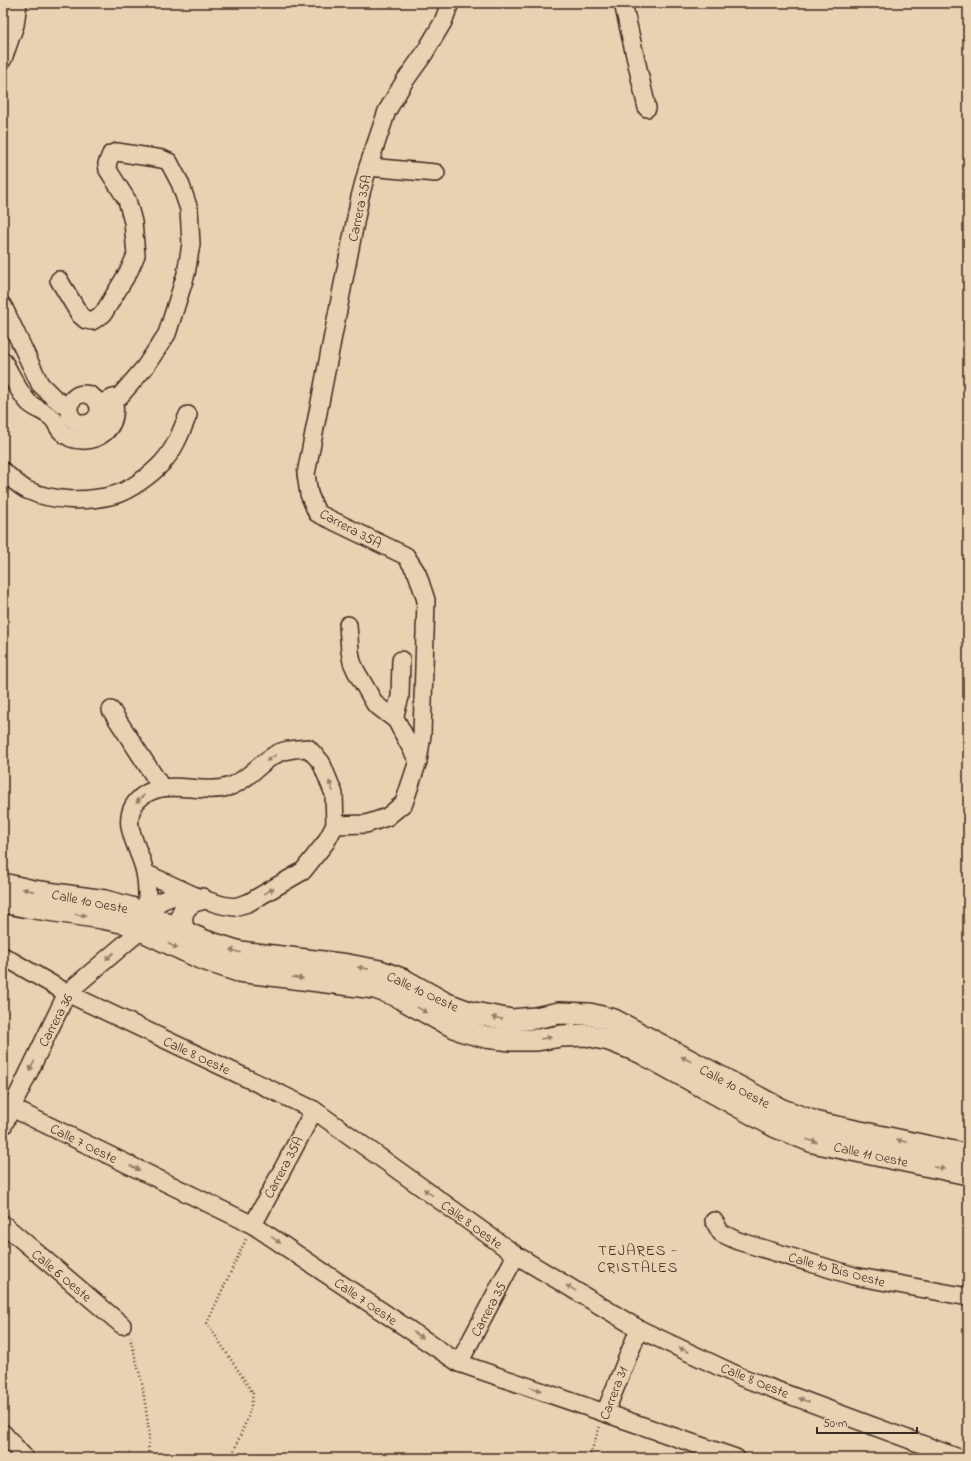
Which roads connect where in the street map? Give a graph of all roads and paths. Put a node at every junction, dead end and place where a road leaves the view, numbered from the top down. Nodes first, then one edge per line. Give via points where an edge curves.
1 (18, 3) edge
2 (450, 3) edge
3 (623, 3) edge
4 (3, 59) edge
5 (647, 108) dead end
6 (368, 167) junction
7 (436, 173) dead end
8 (59, 280) dead end
9 (3, 306) edge
10 (3, 361) edge
11 (106, 401) junction
12 (69, 405) junction
13 (188, 415) dead end
14 (3, 472) edge
15 (348, 625) dead end
16 (401, 660) dead end
17 (111, 710) dead end
18 (394, 718) junction
19 (418, 761) junction
20 (162, 788) junction
21 (335, 825) junction
22 (145, 872) junction
23 (3, 884) edge
24 (202, 899) junction
25 (3, 902) edge
26 (28, 907) junction
27 (3, 920) edge
28 (143, 922) junction
29 (185, 932) junction
30 (3, 956) edge
31 (67, 993) junction
32 (12, 1108) junction
33 (314, 1110) junction
34 (779, 1119) junction
35 (3, 1126) edge
36 (968, 1155) edge
37 (968, 1174) edge
38 (714, 1221) dead end
39 (3, 1224) edge
40 (253, 1224) junction
41 (516, 1255) junction
42 (968, 1297) edge
43 (122, 1325) joint
44 (639, 1329) junction
45 (459, 1363) junction
46 (604, 1413) junction
47 (3, 1433) edge
48 (25, 1458) edge
49 (148, 1458) edge
50 (231, 1458) edge
51 (589, 1458) edge
52 (736, 1458) edge
53 (959, 1458) edge

1 - 4 street via 15,25
2 - 6 street, Carrera 35A via 443,22 387,111
3 - 5 street
6 - 7 street
6 - 19 street, Carrera 35A via 306,474 317,512 406,556 417,573 426,600 422,735
8 - 11 street via 80,315 86,320 92,321 103,314 136,255 133,222 127,200 108,170 109,158 117,152 169,162 189,209 191,244 186,274 166,334 145,366 120,396
9 - 12 street via 40,384 61,403
10 - 11 street via 16,386 30,403 53,418 62,432 69,437 85,441 101,436 115,415 115,406
11 - 12 street via 97,401 91,395 82,394 74,398
11 - 12 street via 97,418 90,424 82,425 74,421 69,414
13 - 14 street via 177,442 161,464 144,479 115,495 88,499 51,497 27,490
15 - 18 street via 354,666 375,704
16 - 18 street via 400,697
17 - 20 street
18 - 19 street
19 - 21 street, Carrera 35A via 404,804 387,817 366,824
21 -> 20 street via 334,794 321,762 308,748 273,755 231,786 213,790
20 -> 22 street via 141,797 131,810 129,819
24 -> 21 street via 234,907 248,903 303,871 326,842
22 - 24 street
22 - 28 street
28 -> 23 main road, Calle 10 Oeste via 131,908 106,901 33,891
24 - 28 street, Carrera 36 via 182,895 171,897 154,907
24 - 29 main road via 185,908 181,920
25 - 26 main road, Calle 10 Oeste
26 - 27 main road via 18,909
26 -> 28 main road, Calle 10 Oeste via 126,923
28 - 29 main road, Calle 10 Oeste
28 -> 31 street, Carrera 36 via 134,936
28 -> 34 main road, Calle 10 Oeste via 200,958 238,971 375,988 395,995 463,1031 486,1037 537,1040 586,1035 609,1040 640,1052
34 -> 29 main road, Calle 10 Oeste via 614,1020 589,1014 559,1013 512,1020 469,1012 380,971 240,952
30 - 31 street, Calle 8 Oeste
31 -> 32 street, Carrera 36
31 - 33 street, Calle 8 Oeste
32 - 35 street, Carrera 36
32 -> 40 street, Calle 7 Oeste
33 - 40 street, Carrera 35A
41 -> 33 street, Calle 8 Oeste
36 -> 34 main road, Calle 11 Oeste via 818,1123
34 -> 37 main road, Calle 11 Oeste via 813,1142
38 - 42 street, Calle 10 Bis Oeste via 721,1233 738,1241 854,1276
39 - 43 street, Calle 6 Oeste
40 -> 45 street, Calle 7 Oeste
40 - 50 path via 207,1323 253,1393 250,1412
44 -> 41 street, Calle 8 Oeste
41 - 45 street, Carrera 35
43 - 49 path via 131,1339 142,1383 149,1431
44 - 46 street, Carrera 31
53 -> 44 street, Calle 8 Oeste via 741,1376
45 -> 46 street, Calle 7 Oeste
46 - 51 path, Carrera 31
46 - 52 street, Calle 7 Oeste
47 - 48 street

